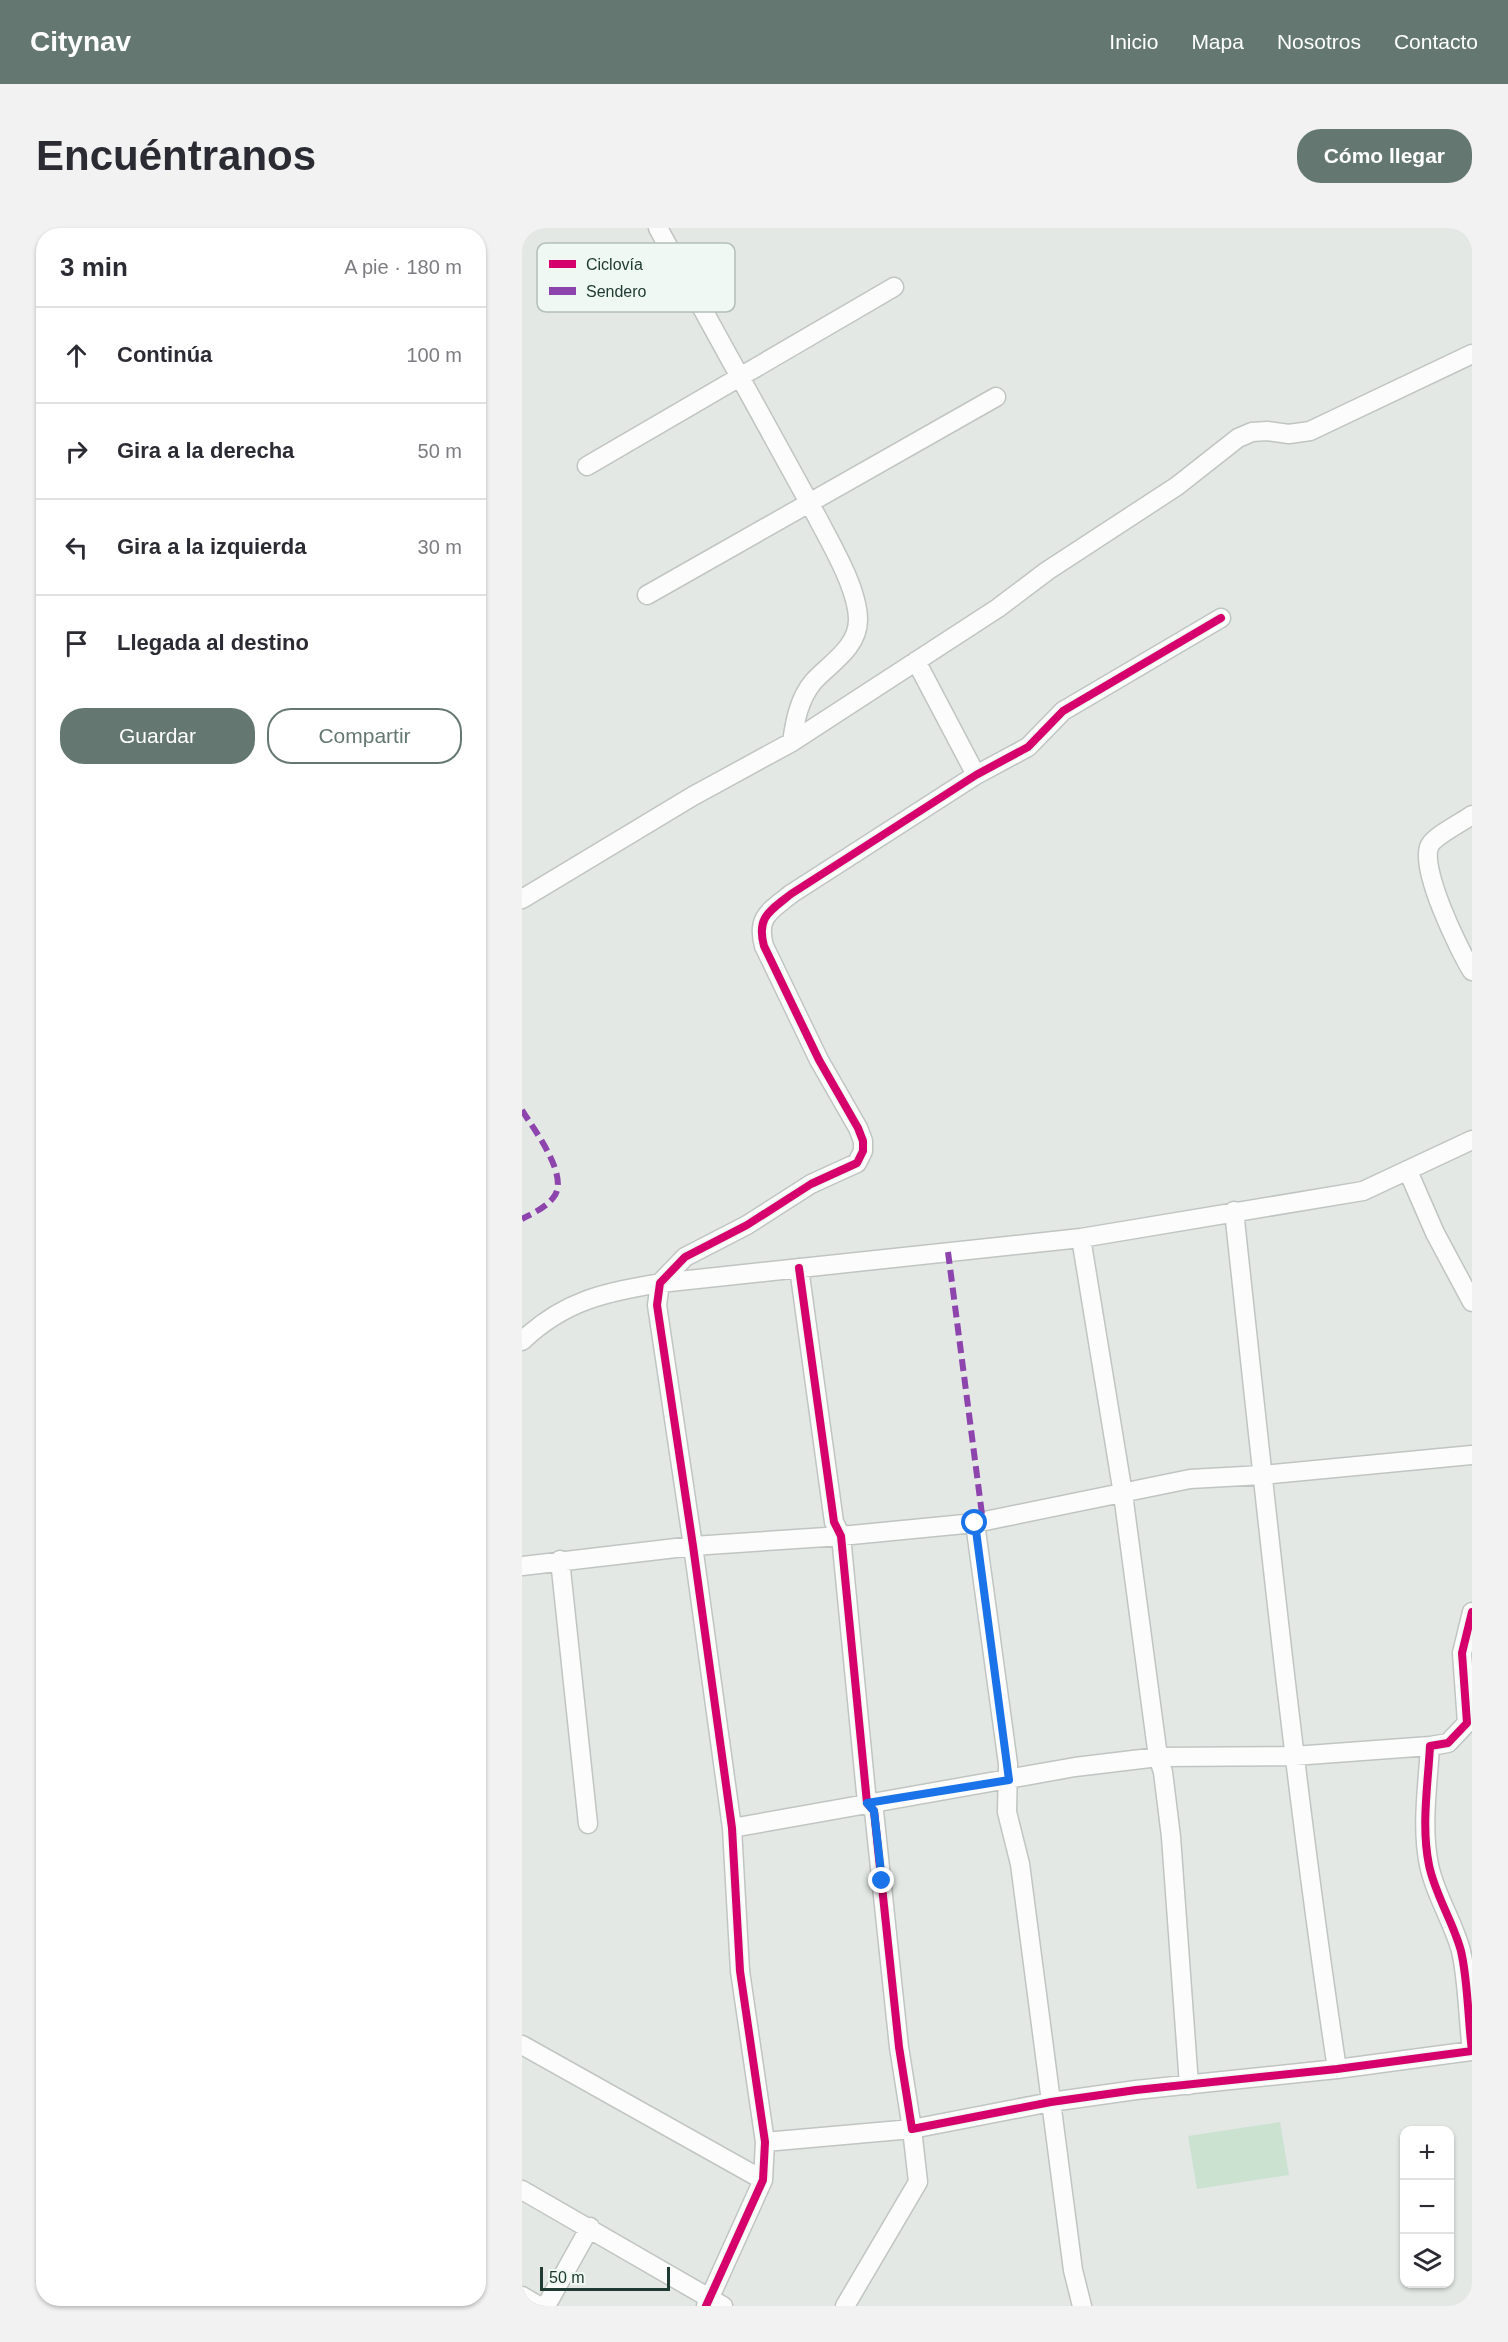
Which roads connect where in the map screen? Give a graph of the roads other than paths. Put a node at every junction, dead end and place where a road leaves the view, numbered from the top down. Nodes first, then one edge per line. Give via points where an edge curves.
1 (658, 228) edge
2 (666, 243) edge
3 (894, 287) dead end
4 (704, 312) edge
5 (1472, 354) edge
6 (740, 377) junction
7 (996, 397) dead end
8 (587, 466) dead end
9 (809, 503) junction
10 (647, 596) dead end
11 (1221, 618) dead end
12 (916, 661) junction
13 (792, 742) junction
14 (976, 775) junction
15 (1472, 815) edge
16 (522, 899) edge
17 (1472, 971) edge
18 (1472, 1140) edge
19 (1408, 1172) junction
20 (1234, 1211) junction
21 (1081, 1238) junction
22 (798, 1268) junction
23 (660, 1283) junction
24 (1472, 1302) edge
25 (522, 1341) edge
26 (1472, 1455) edge
27 (1262, 1475) junction
28 (1123, 1494) junction
29 (975, 1523) junction
30 (841, 1536) junction
31 (693, 1546) junction
32 (560, 1560) junction
33 (522, 1566) edge
34 (1472, 1612) edge
35 (1430, 1746) junction
36 (1294, 1756) junction
37 (1158, 1757) junction
38 (1009, 1780) junction
39 (867, 1803) junction
40 (588, 1824) dead end
41 (732, 1828) junction
42 (522, 2044) edge
43 (1337, 2068) junction
44 (1189, 2085) junction
45 (1051, 2102) junction
46 (912, 2129) junction
47 (765, 2142) junction
48 (763, 2180) junction
49 (522, 2190) edge
50 (590, 2228) junction
51 (522, 2296) edge
52 (713, 2304) edge
53 (539, 2306) edge
54 (546, 2306) edge
55 (844, 2306) edge
56 (1082, 2306) edge

1 - 2 street
3 - 6 street
4 - 6 street
5 - 12 street via 1310,431 1252,432 1238,438 1177,486
6 - 8 street
6 - 9 street
7 - 9 street
9 - 10 street
9 - 13 street via 841,563 858,621 851,643 813,682 802,701 795,717
11 - 14 street via 1064,711 1028,747
12 - 13 street
12 - 14 street
13 - 16 street
14 - 23 street via 766,914 761,934 764,946 819,1060 858,1128 864,1151 857,1163 811,1184 747,1225 685,1257
15 - 17 street via 1431,843 1427,854 1439,901
18 - 19 street
19 - 20 street via 1363,1191
19 - 24 street
20 - 21 street
20 - 27 street
21 - 22 street
21 - 28 street
22 - 23 street
22 - 30 street via 834,1522
23 - 25 street via 602,1294 578,1304 540,1324
23 - 31 street via 657,1305
26 - 27 street
27 - 28 street via 1190,1479
27 - 36 street
28 - 29 street
28 - 37 street
29 - 30 street
29 - 38 street
30 - 31 street
30 - 39 street
31 - 32 street
31 - 41 street
32 - 33 street
32 - 40 street
34 - 35 street via 1462,1653 1467,1722 1448,1743
35 - 36 street
35 - 43 street via 1426,1813 1429,1864 1461,1952 1472,2051
36 - 37 street
36 - 43 street
37 - 38 street
37 - 44 street via 1171,1837
38 - 39 street
38 - 45 street via 1007,1812 1020,1864
39 - 41 street
39 - 46 street via 874,1811 899,2047
41 - 47 street via 740,1971
42 - 48 street
43 - 44 street
44 - 45 street
45 - 46 street
45 - 56 street via 1073,2270
46 - 47 street
46 - 55 street via 918,2182
47 - 48 street
48 - 52 street
49 - 50 street
50 - 52 street
50 - 54 street
51 - 53 street

